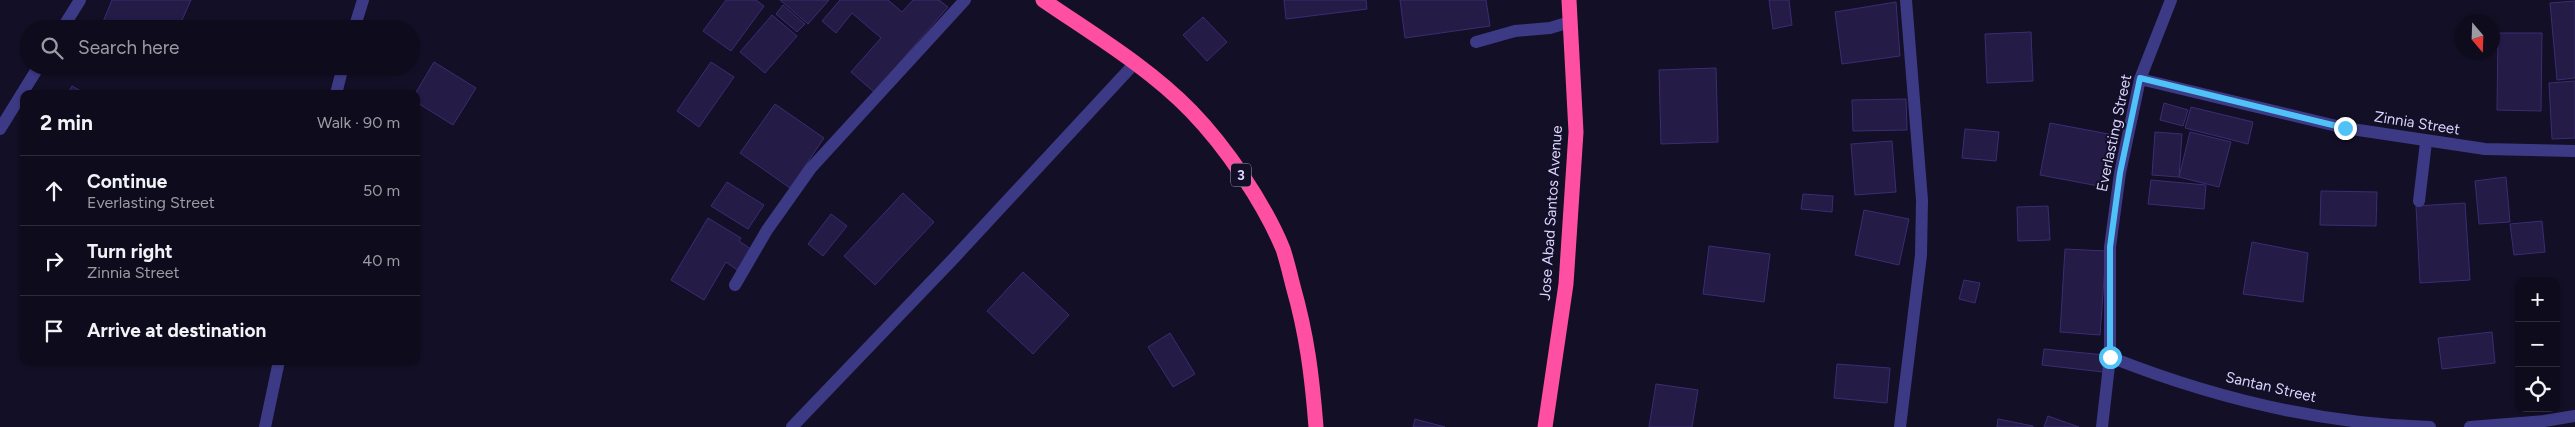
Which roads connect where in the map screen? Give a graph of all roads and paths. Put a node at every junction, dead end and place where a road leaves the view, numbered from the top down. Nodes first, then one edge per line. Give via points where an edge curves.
1 (80, 0) edge
2 (363, 0) edge
3 (965, 0) edge
4 (1043, 0) edge
5 (1569, 0) edge
6 (1906, 0) edge
7 (2171, 0) edge
8 (68, 20) edge
9 (357, 20) edge
10 (1570, 22) junction
11 (1476, 42) dead end
12 (1135, 62) junction
13 (33, 75) edge
14 (341, 75) edge
15 (2140, 78) junction
16 (24, 90) edge
17 (337, 90) edge
18 (20, 97) edge
19 (0, 129) edge
20 (2426, 142) junction
21 (2575, 151) edge
22 (2420, 201) dead end
23 (735, 285) dead end
24 (2110, 357) junction
25 (277, 365) edge
26 (2575, 416) edge
27 (265, 427) edge
28 (792, 427) edge
29 (1316, 427) edge
30 (1545, 427) edge
31 (1900, 427) edge
32 (2102, 427) edge
33 (2430, 427) edge
34 (2470, 427) edge

1 - 8 street
2 - 9 street
3 - 23 street via 811,168 767,230
4 - 12 highway, 3
5 - 10 highway, Jose Abad Santos Avenue
6 - 31 street via 1922,200 1921,254
7 - 15 street, Everlasting Street
10 - 11 street via 1550,28 1515,31
10 - 30 highway, Jose Abad Santos Avenue via 1576,132 1566,284
12 - 28 street
12 - 29 highway, 3 via 1190,110 1221,144 1283,249 1312,367
13 - 16 street
14 - 17 street
15 - 20 street, Zinnia Street via 2345,128
15 - 24 street, Everlasting Street via 2120,173 2110,247
18 - 19 street
20 - 21 street, Zinnia Street via 2485,149
20 - 22 street
24 - 32 street, Everlasting Street
24 - 33 street, Santan Street via 2150,373 2250,401 2340,419
25 - 27 street
26 - 34 street

